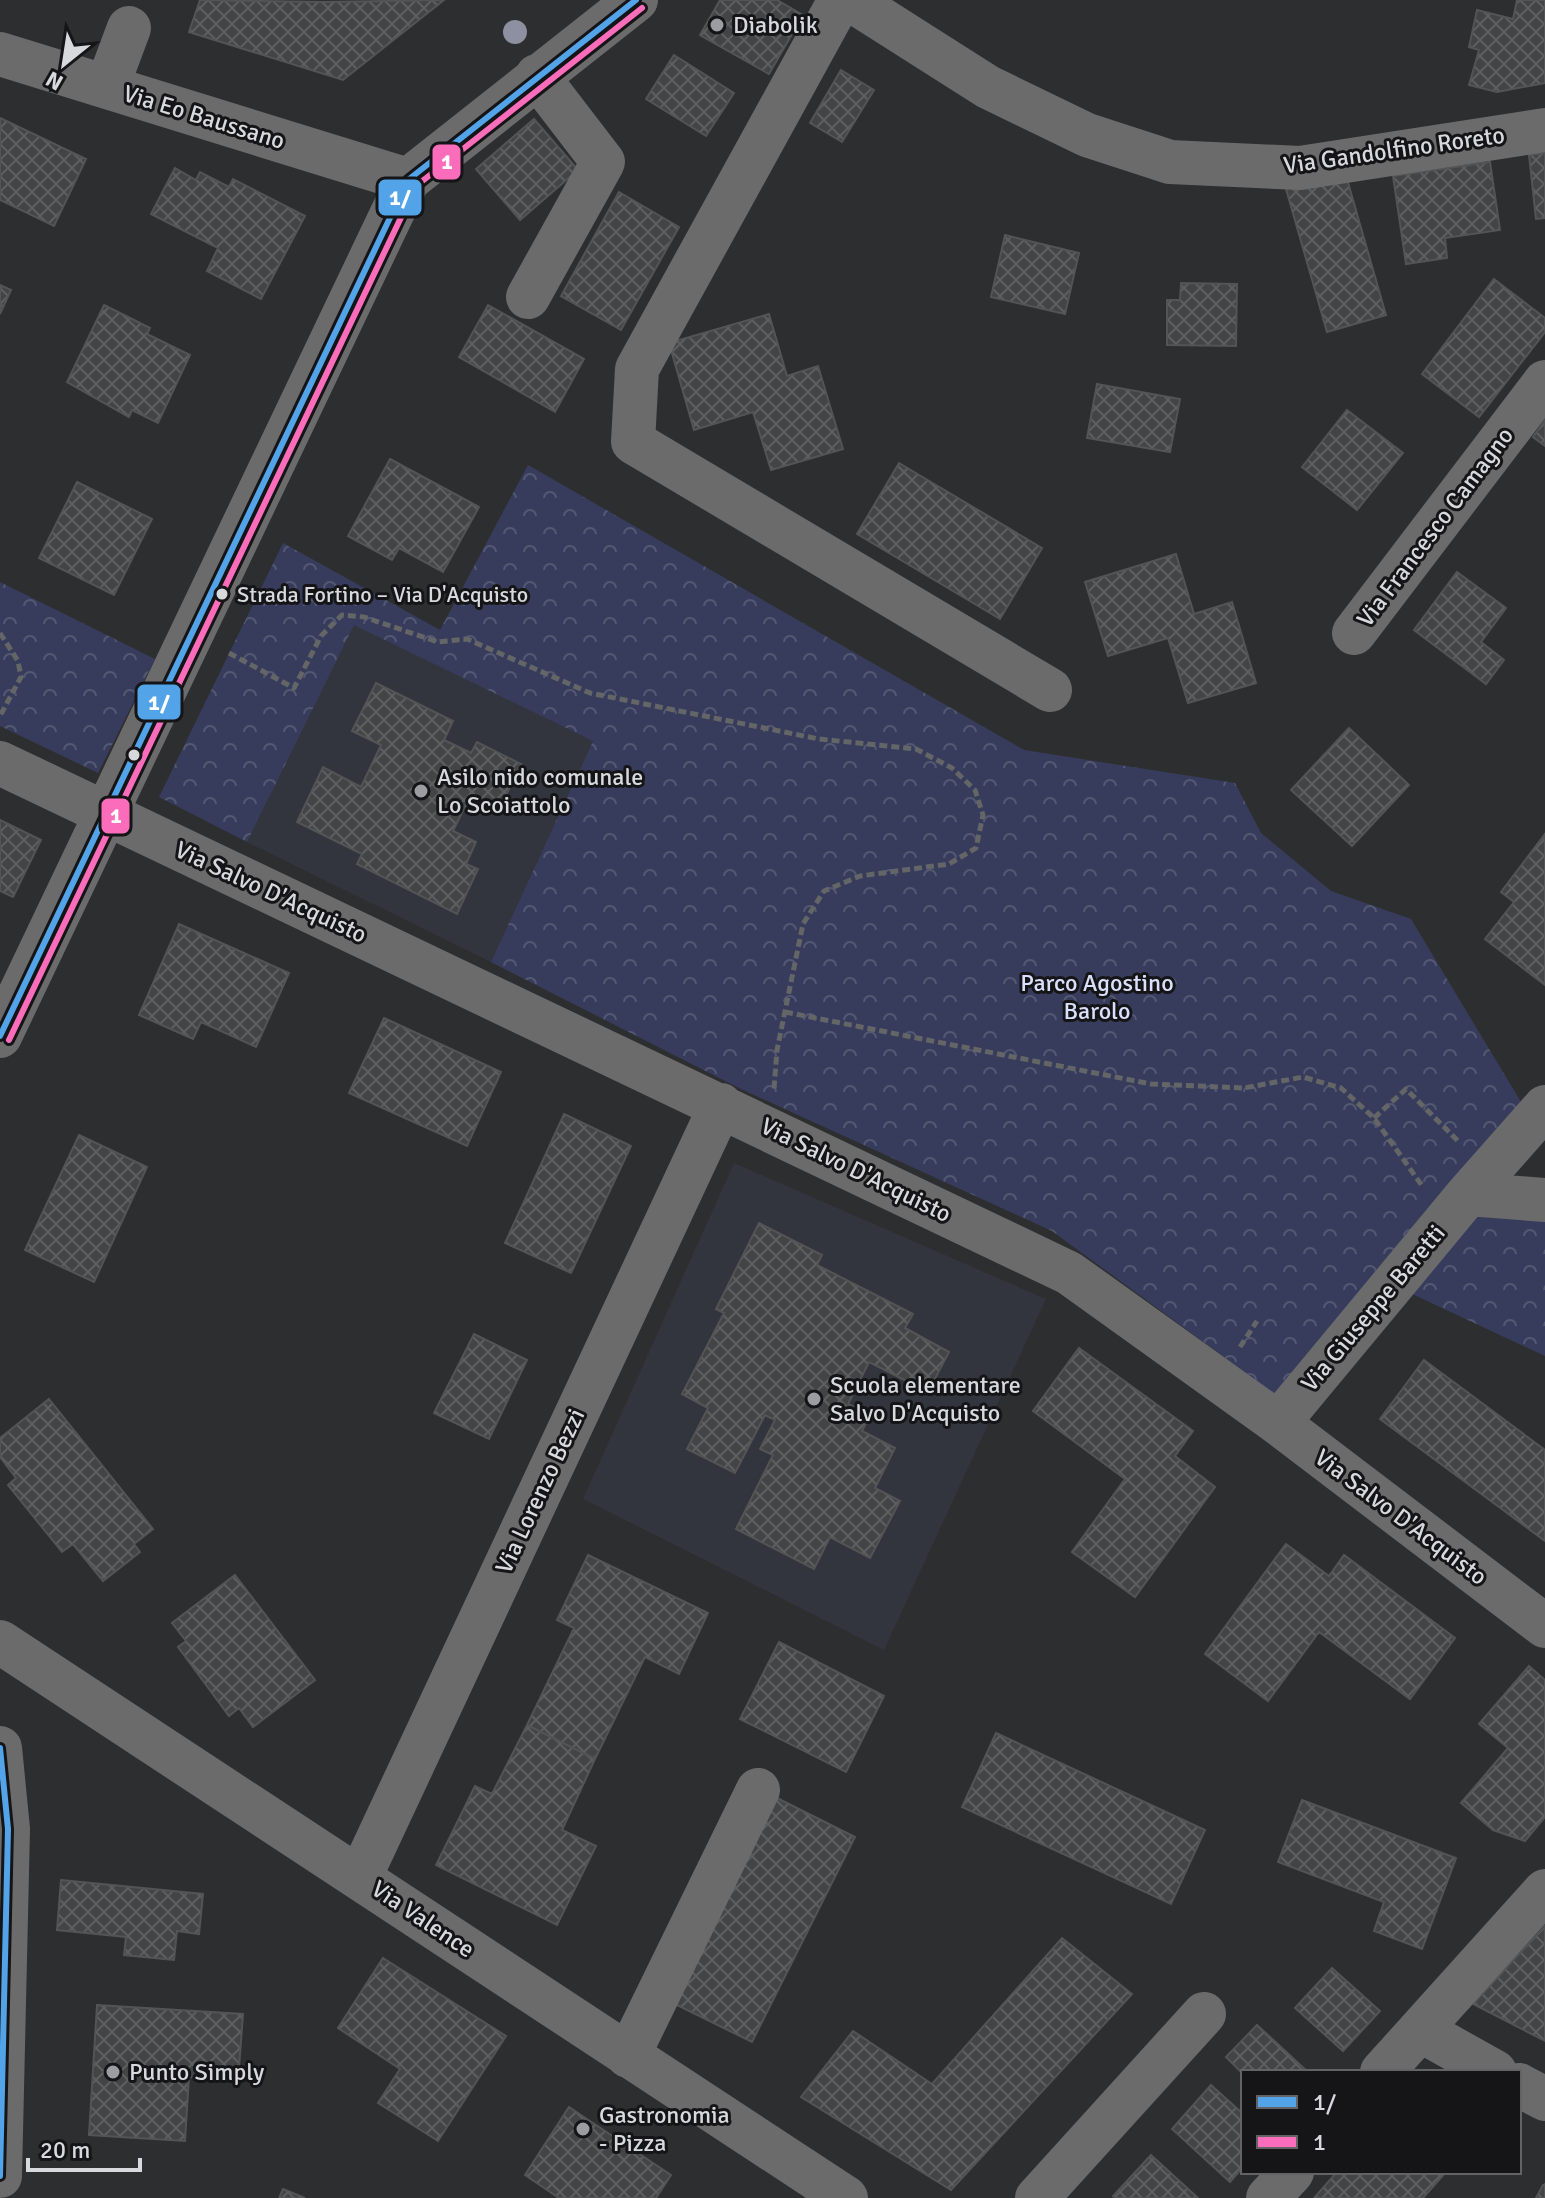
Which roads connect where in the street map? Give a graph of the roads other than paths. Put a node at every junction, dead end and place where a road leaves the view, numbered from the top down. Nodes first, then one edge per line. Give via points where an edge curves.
1 (636, 0) edge
2 (840, 0) edge
3 (851, 0) edge
4 (129, 28) dead end
5 (0, 54) edge
6 (537, 76) junction
7 (107, 87) junction
8 (1545, 130) edge
9 (408, 180) junction
10 (528, 297) dead end
11 (1545, 382) edge
12 (1354, 633) dead end
13 (1050, 690) dead end
14 (0, 763) edge
15 (108, 814) junction
16 (0, 1036) edge
17 (721, 1105) junction
18 (1545, 1107) edge
19 (1468, 1195) junction
20 (1545, 1200) edge
21 (1278, 1423) junction
22 (1545, 1626) edge
23 (0, 1642) edge
24 (0, 1748) edge
25 (758, 1790) dead end
26 (360, 1877) junction
27 (1545, 1891) edge
28 (1204, 2014) dead end
29 (1420, 2030) junction
30 (628, 2056) junction
31 (1384, 2070) edge
32 (1491, 2070) edge
33 (1521, 2086) edge
34 (1545, 2099) edge
35 (1290, 2174) edge
36 (0, 2176) edge
37 (846, 2198) edge
38 (1037, 2198) edge
39 (1268, 2198) edge

1 - 6 street
2 - 13 street via 637,369 633,442
3 - 8 street, Via Gandolfino Roreto via 988,87 1087,135 1170,162 1300,168
4 - 7 street
5 - 7 street, Via Eo Baussano
6 - 9 street
6 - 10 street via 603,162
7 - 9 street, Via Eo Baussano
9 - 15 street
11 - 12 street, Via Francesco Camagno
14 - 15 street, Via Salvo D'Acquisto
15 - 16 street
15 - 17 street, Via Salvo D'Acquisto
17 - 21 street, Via Salvo D'Acquisto via 1069,1273
17 - 26 street, Via Lorenzo Bezzi
18 - 19 street, Via Giuseppe Baretti
19 - 20 street
19 - 21 street, Via Giuseppe Baretti
21 - 22 street, Via Salvo D'Acquisto
23 - 26 street, Via Valence
24 - 36 street via 8,1829
25 - 30 street
26 - 30 street, Via Valence
27 - 29 street
28 - 38 street
29 - 31 street
29 - 32 street
30 - 37 street, Via Valence
33 - 34 street
35 - 39 street

